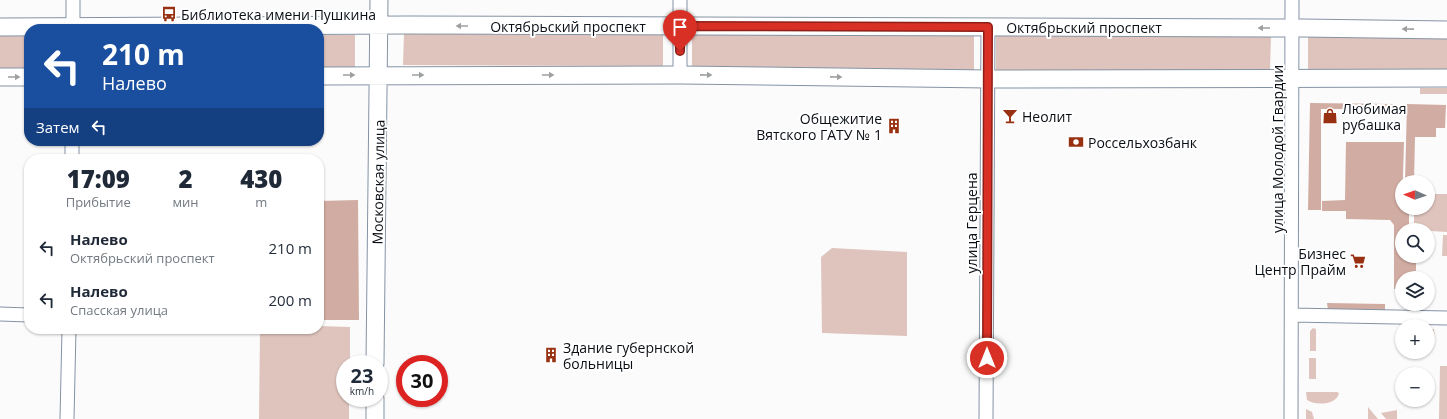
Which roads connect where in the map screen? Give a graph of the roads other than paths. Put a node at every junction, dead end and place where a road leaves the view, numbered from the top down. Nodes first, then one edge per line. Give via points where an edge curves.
1 (73, 0) edge
2 (379, 0) edge
3 (680, 0) edge
4 (1292, 0) edge
5 (73, 24) edge
6 (324, 26) edge
7 (379, 26) junction
8 (680, 26) junction
9 (0, 27) edge
10 (24, 27) edge
11 (988, 27) junction
12 (1293, 28) junction
13 (1447, 30) edge
14 (680, 75) junction
15 (324, 76) edge
16 (379, 76) junction
17 (0, 77) edge
18 (24, 77) edge
19 (1292, 78) junction
20 (1447, 78) edge
21 (988, 79) junction
22 (0, 314) edge
23 (24, 315) edge
24 (1292, 315) junction
25 (1447, 318) edge
26 (69, 334) edge
27 (375, 355) edge
28 (375, 407) edge
29 (67, 419) edge
30 (375, 419) edge
31 (986, 419) edge
32 (1291, 419) edge

1 - 5 street
2 - 7 main road, Московская улица
3 - 8 street
4 - 12 street, улица Молодой Гвардии
6 - 7 main road, Октябрьский проспект
8 -> 7 main road, Октябрьский проспект
7 - 16 main road, Московская улица
8 - 11 main road, Октябрьский проспект
8 - 14 street
9 - 10 main road, Октябрьский проспект
12 -> 11 main road, Октябрьский проспект
11 - 21 street, улица Герцена
13 -> 12 main road, Октябрьский проспект
12 - 19 street, улица Молодой Гвардии
16 -> 14 main road
14 -> 21 main road
15 -> 16 main road
16 - 27 main road, Московская улица
17 -> 18 main road
19 - 20 main road
19 - 21 main road
19 - 24 street, улица Молодой Гвардии
21 - 31 street, улица Герцена
22 - 23 street
24 - 25 street
24 - 32 street, улица Молодой Гвардии
26 - 29 street
28 - 30 main road

